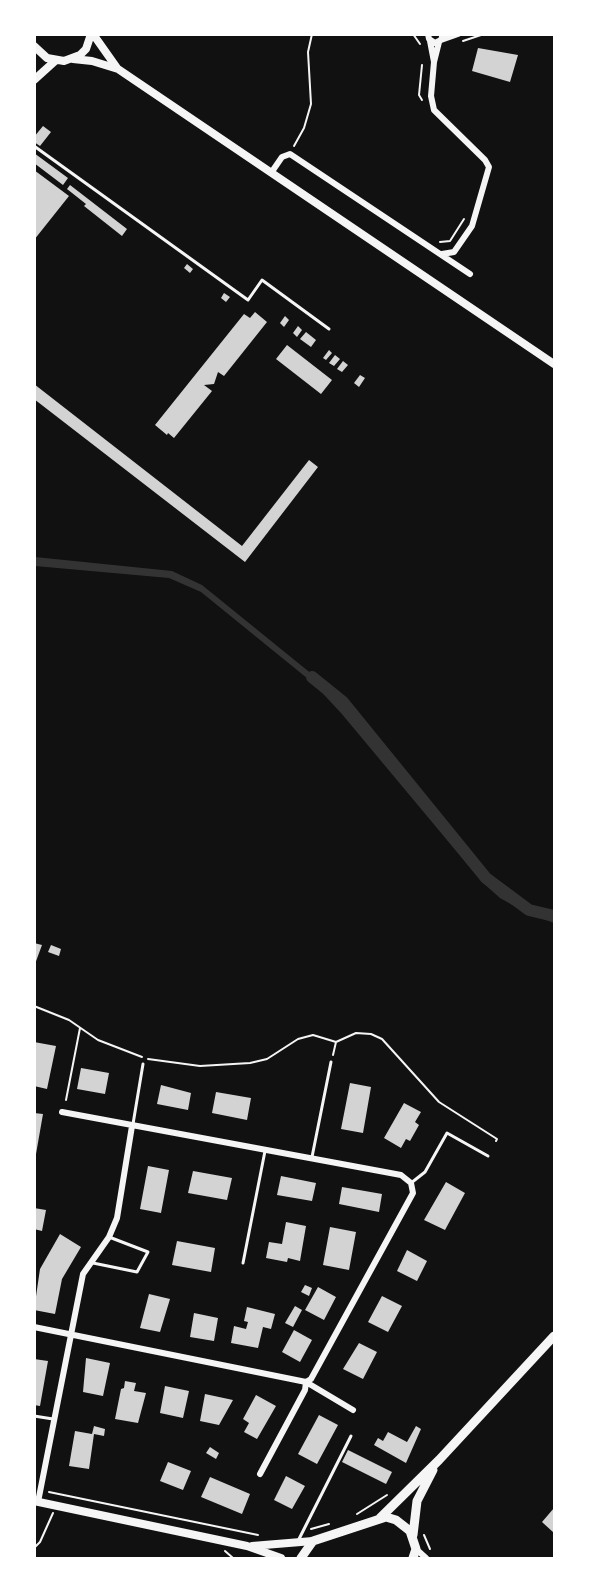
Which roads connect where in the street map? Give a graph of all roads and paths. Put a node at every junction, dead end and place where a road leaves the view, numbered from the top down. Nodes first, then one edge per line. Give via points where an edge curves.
1 (92, 34) edge
2 (312, 34) edge
3 (413, 34) edge
4 (484, 34) edge
5 (428, 37) edge
6 (457, 38) edge
7 (441, 39) edge
8 (34, 46) edge
9 (423, 49) dead end
10 (73, 59) junction
11 (55, 61) junction
12 (431, 64) junction
13 (118, 69) junction
14 (34, 80) edge
15 (424, 105) dead end
16 (34, 146) edge
17 (290, 153) junction
18 (271, 173) junction
19 (465, 216) dead end
20 (439, 242) dead end
21 (437, 252) junction
22 (470, 274) dead end
23 (329, 329) dead end
24 (555, 364) edge
25 (34, 1006) edge
26 (80, 1028) junction
27 (336, 1042) junction
28 (330, 1062) joint
29 (143, 1064) dead end
30 (66, 1100) dead end
31 (62, 1112) dead end
32 (132, 1126) junction
33 (496, 1141) dead end
34 (265, 1149) junction
35 (488, 1156) dead end
36 (312, 1158) junction
37 (411, 1183) junction
38 (109, 1236) junction
39 (91, 1262) junction
40 (243, 1263) dead end
41 (34, 1327) edge
42 (71, 1335) junction
43 (555, 1336) edge
44 (306, 1382) junction
45 (353, 1410) dead end
46 (34, 1416) edge
47 (54, 1420) junction
48 (351, 1436) dead end
49 (439, 1460) junction
50 (260, 1474) dead end
51 (394, 1490) dead end
52 (47, 1491) dead end
53 (36, 1501) edge
54 (51, 1518) dead end
55 (348, 1518) dead end
56 (380, 1518) junction
57 (336, 1521) dead end
58 (423, 1530) dead end
59 (303, 1531) junction
60 (265, 1535) dead end
61 (413, 1537) junction
62 (313, 1541) junction
63 (297, 1543) junction
64 (247, 1546) junction
65 (34, 1548) edge
66 (416, 1549) junction
67 (434, 1554) dead end
68 (281, 1558) edge
69 (300, 1558) edge
70 (413, 1558) edge
71 (426, 1558) edge

1 - 10 street via 86,49
1 - 13 street
2 - 17 path via 308,52 311,104 304,128
3 - 9 path
4 - 6 path
5 - 7 street
5 - 12 street
6 - 7 street
7 - 12 street
8 - 11 street
10 - 11 street
10 - 13 street
11 - 14 street
12 - 15 path via 422,65 419,94
12 - 21 street via 434,110 485,160 489,170 472,226 453,252
13 - 18 street
16 - 23 lane via 248,300 262,280
17 - 18 street via 282,157
17 - 21 street
18 - 24 street
19 - 20 path via 450,241
21 - 22 street
25 - 26 path
26 - 27 path via 123,1051 155,1061 200,1066 267,1059 305,1036
26 - 30 path
27 - 28 path
27 - 33 path via 356,1032 371,1034 389,1044 440,1102
28 - 36 lane
29 - 32 lane
31 - 32 street
32 - 34 street
32 - 38 street via 117,1218
34 - 36 street
34 - 40 lane
35 - 37 lane via 447,1133 425,1172
36 - 37 street via 401,1175
37 - 44 street via 413,1192
38 - 39 street
38 - 39 lane via 148,1252 137,1272
39 - 42 street via 83,1274
41 - 42 street
42 - 44 street
42 - 47 street
43 - 49 main road
44 - 45 street
44 - 50 street
46 - 47 lane
47 - 53 street
48 - 59 lane
49 - 56 main road
49 - 61 main road via 419,1494
51 - 55 path
52 - 60 path
53 - 64 street
54 - 65 path
56 - 61 main road via 396,1520
56 - 62 main road
57 - 59 path
58 - 67 path
59 - 63 lane
61 - 66 main road
62 - 63 street
62 - 69 main road
63 - 64 street
64 - 68 street
66 - 70 main road
66 - 71 street

